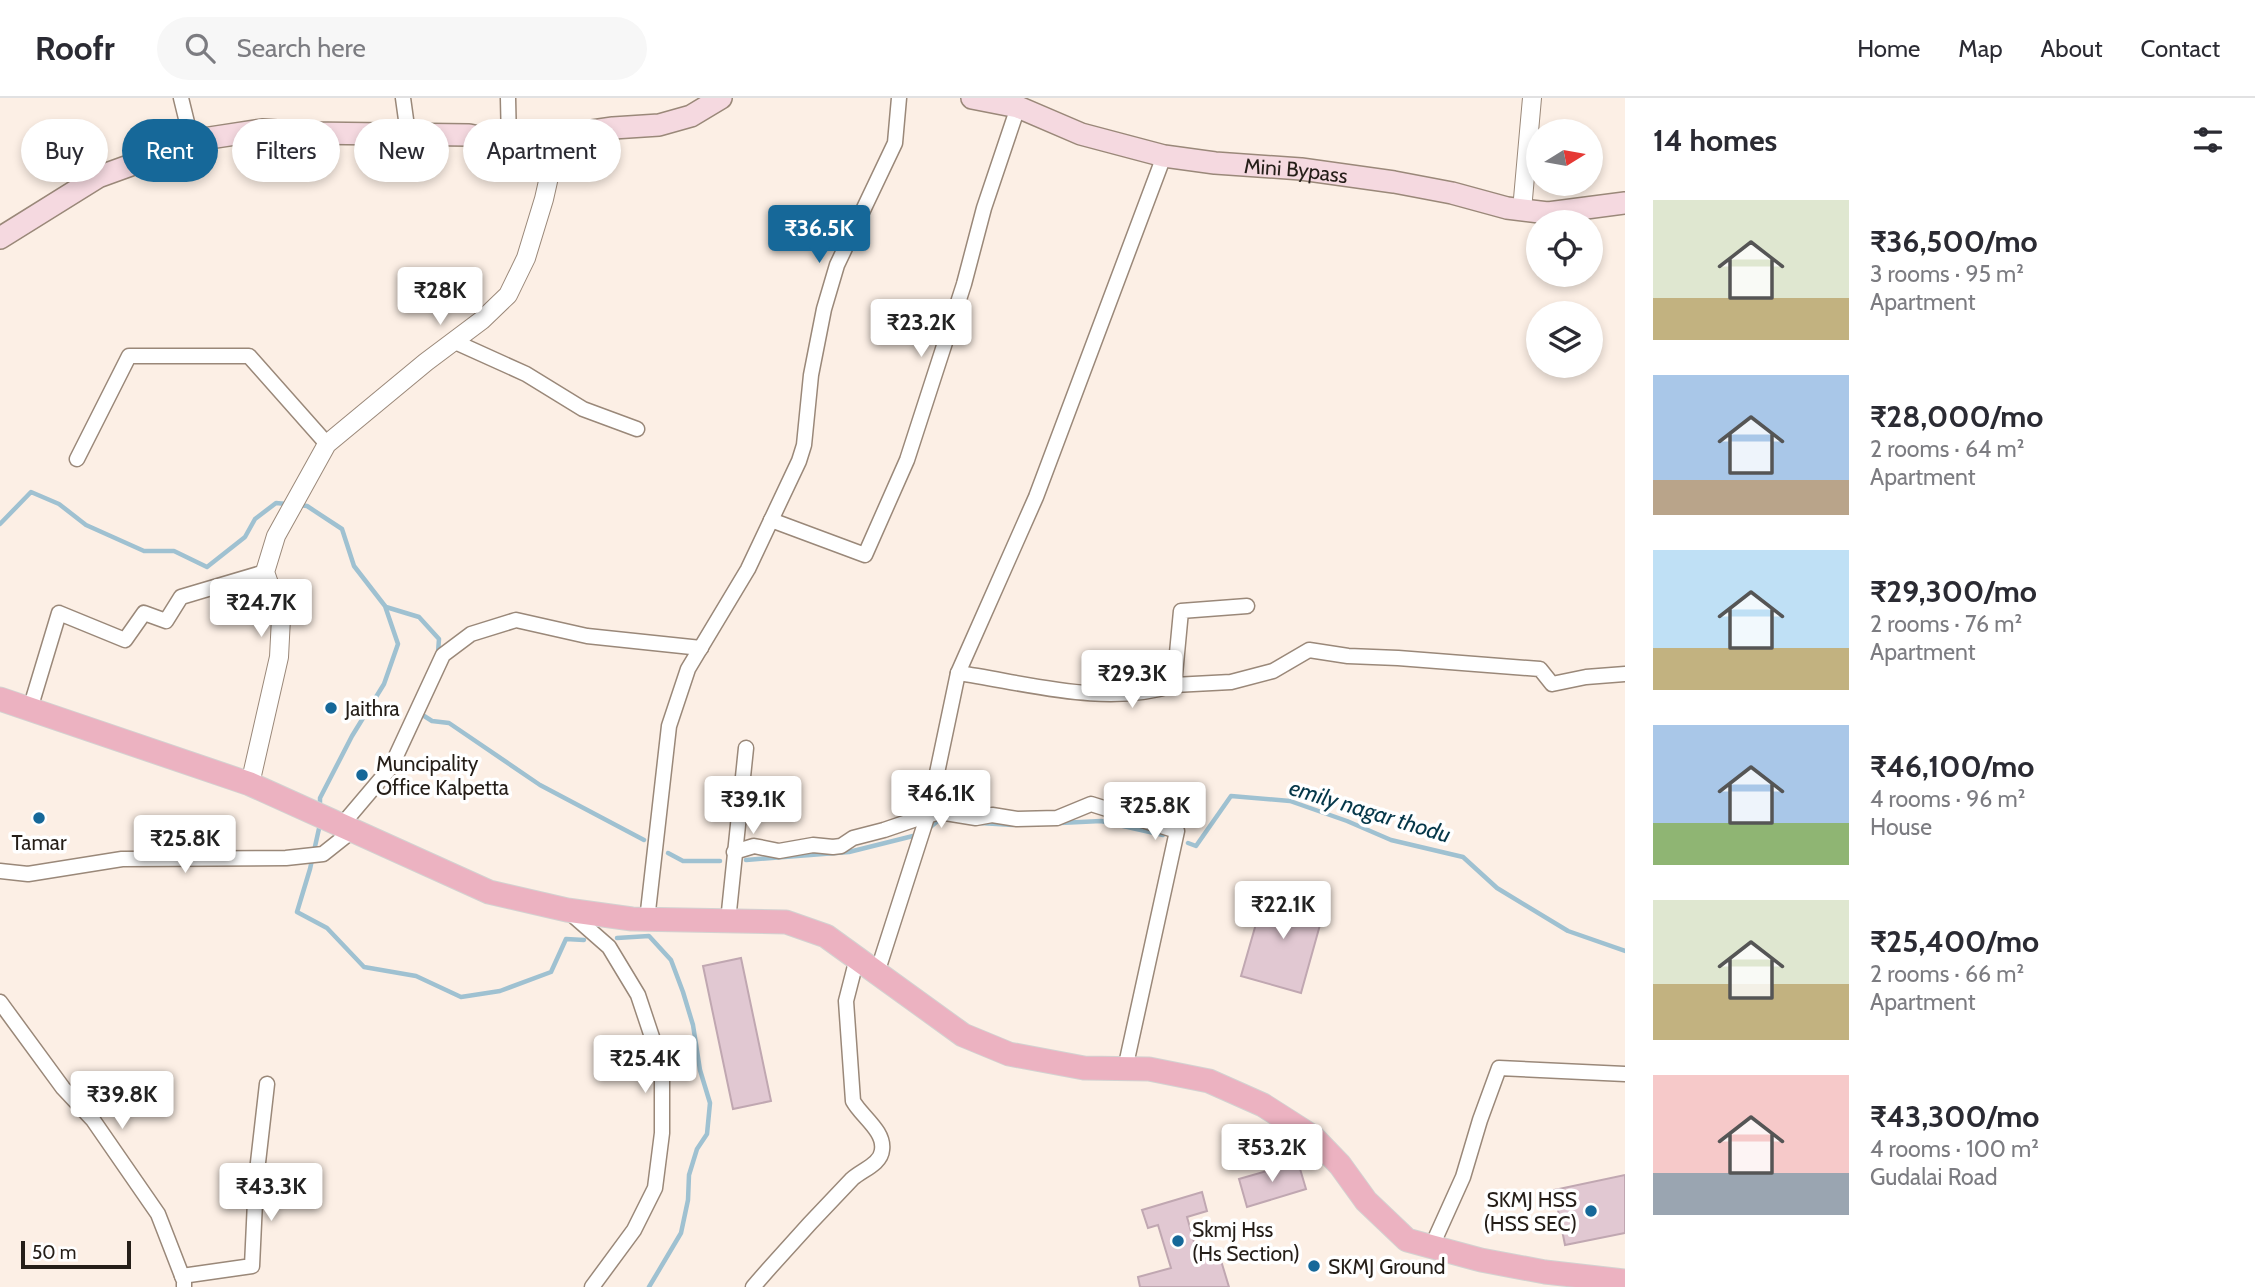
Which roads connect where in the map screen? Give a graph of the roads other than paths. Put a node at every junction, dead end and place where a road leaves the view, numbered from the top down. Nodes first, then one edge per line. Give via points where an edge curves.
1 (181, 98) edge
2 (403, 98) edge
3 (508, 98) edge
4 (721, 98) edge
5 (899, 98) edge
6 (1532, 98) edge
7 (983, 99) edge
8 (691, 107) edge
9 (1018, 107) junction
10 (186, 119) edge
11 (406, 119) edge
12 (508, 119) edge
13 (621, 127) edge
14 (354, 133) edge
15 (218, 137) edge
16 (1164, 156) junction
17 (122, 168) edge
18 (547, 182) edge
19 (1625, 202) edge
20 (1522, 209) junction
21 (0, 238) edge
22 (453, 341) junction
23 (637, 429) dead end
24 (327, 444) junction
25 (76, 459) dead end
26 (771, 520) junction
27 (265, 572) junction
28 (1247, 606) dead end
29 (701, 648) junction
30 (958, 673) junction
31 (1625, 674) edge
32 (1174, 685) junction
33 (0, 699) edge
34 (30, 709) junction
35 (746, 748) dead end
36 (250, 784) junction
37 (927, 815) junction
38 (333, 822) junction
39 (734, 852) junction
40 (0, 871) edge
41 (567, 910) junction
42 (647, 920) junction
43 (728, 921) junction
44 (857, 958) junction
45 (877, 973) junction
46 (0, 1002) edge
47 (1125, 1069) junction
48 (1625, 1074) edge
49 (267, 1084) dead end
50 (1431, 1248) junction
51 (183, 1281) edge
52 (1625, 1282) edge
53 (592, 1287) edge
54 (754, 1287) edge

1 - 10 street
2 - 11 street
3 - 12 street
4 - 8 main road
5 - 26 street via 895,143 837,265 811,375 804,445
6 - 20 street
7 - 9 main road, Mini Bypass
8 - 13 main road via 660,125
9 - 16 main road, Mini Bypass via 1081,134
9 - 26 street via 907,460 864,555
14 - 15 main road via 262,130
16 - 20 main road, Mini Bypass via 1394,182
16 - 30 street via 1036,497
17 - 21 main road via 98,177
18 - 22 street via 526,258 508,295
19 - 20 main road, Mini Bypass via 1548,213
22 - 23 street via 526,373 583,409
22 - 24 street
24 - 25 street via 249,356 129,356
24 - 27 street via 276,536
26 - 29 street
27 - 34 street via 181,597 166,621 144,613 125,640 59,613
27 - 36 street via 281,618 279,657
28 - 32 street via 1181,611
29 - 38 street via 587,636 516,620 471,634 443,655 391,766
29 - 42 street via 688,669 669,726
30 - 32 street via 1041,689 1121,694
30 - 37 street
31 - 32 street via 1552,684 1539,668 1309,650 1273,670 1231,682
33 - 34 main road
34 - 36 main road
35 - 39 street
36 - 38 main road
37 - 39 street via 841,846 779,851 754,846
37 - 45 street
37 - 47 street via 1057,818 1091,804 1177,831
38 - 40 street via 323,854 132,858 28,874
38 - 41 main road via 489,892
39 - 43 street
41 - 42 main road
41 - 53 street via 609,947 638,995 662,1067 662,1133 655,1188 634,1230
42 - 43 main road
43 - 44 main road via 786,922 826,936
44 - 45 main road
44 - 54 street via 846,1002 853,1101 878,1131 883,1149 878,1161 842,1190
45 - 47 main road via 963,1035 1009,1054 1084,1068
46 - 51 street via 63,1088 93,1120 158,1214
47 - 50 main road via 1209,1081 1263,1105 1313,1137 1366,1201 1407,1240
48 - 50 street via 1499,1068 1463,1177
49 - 51 street via 252,1266
50 - 52 main road via 1545,1272

